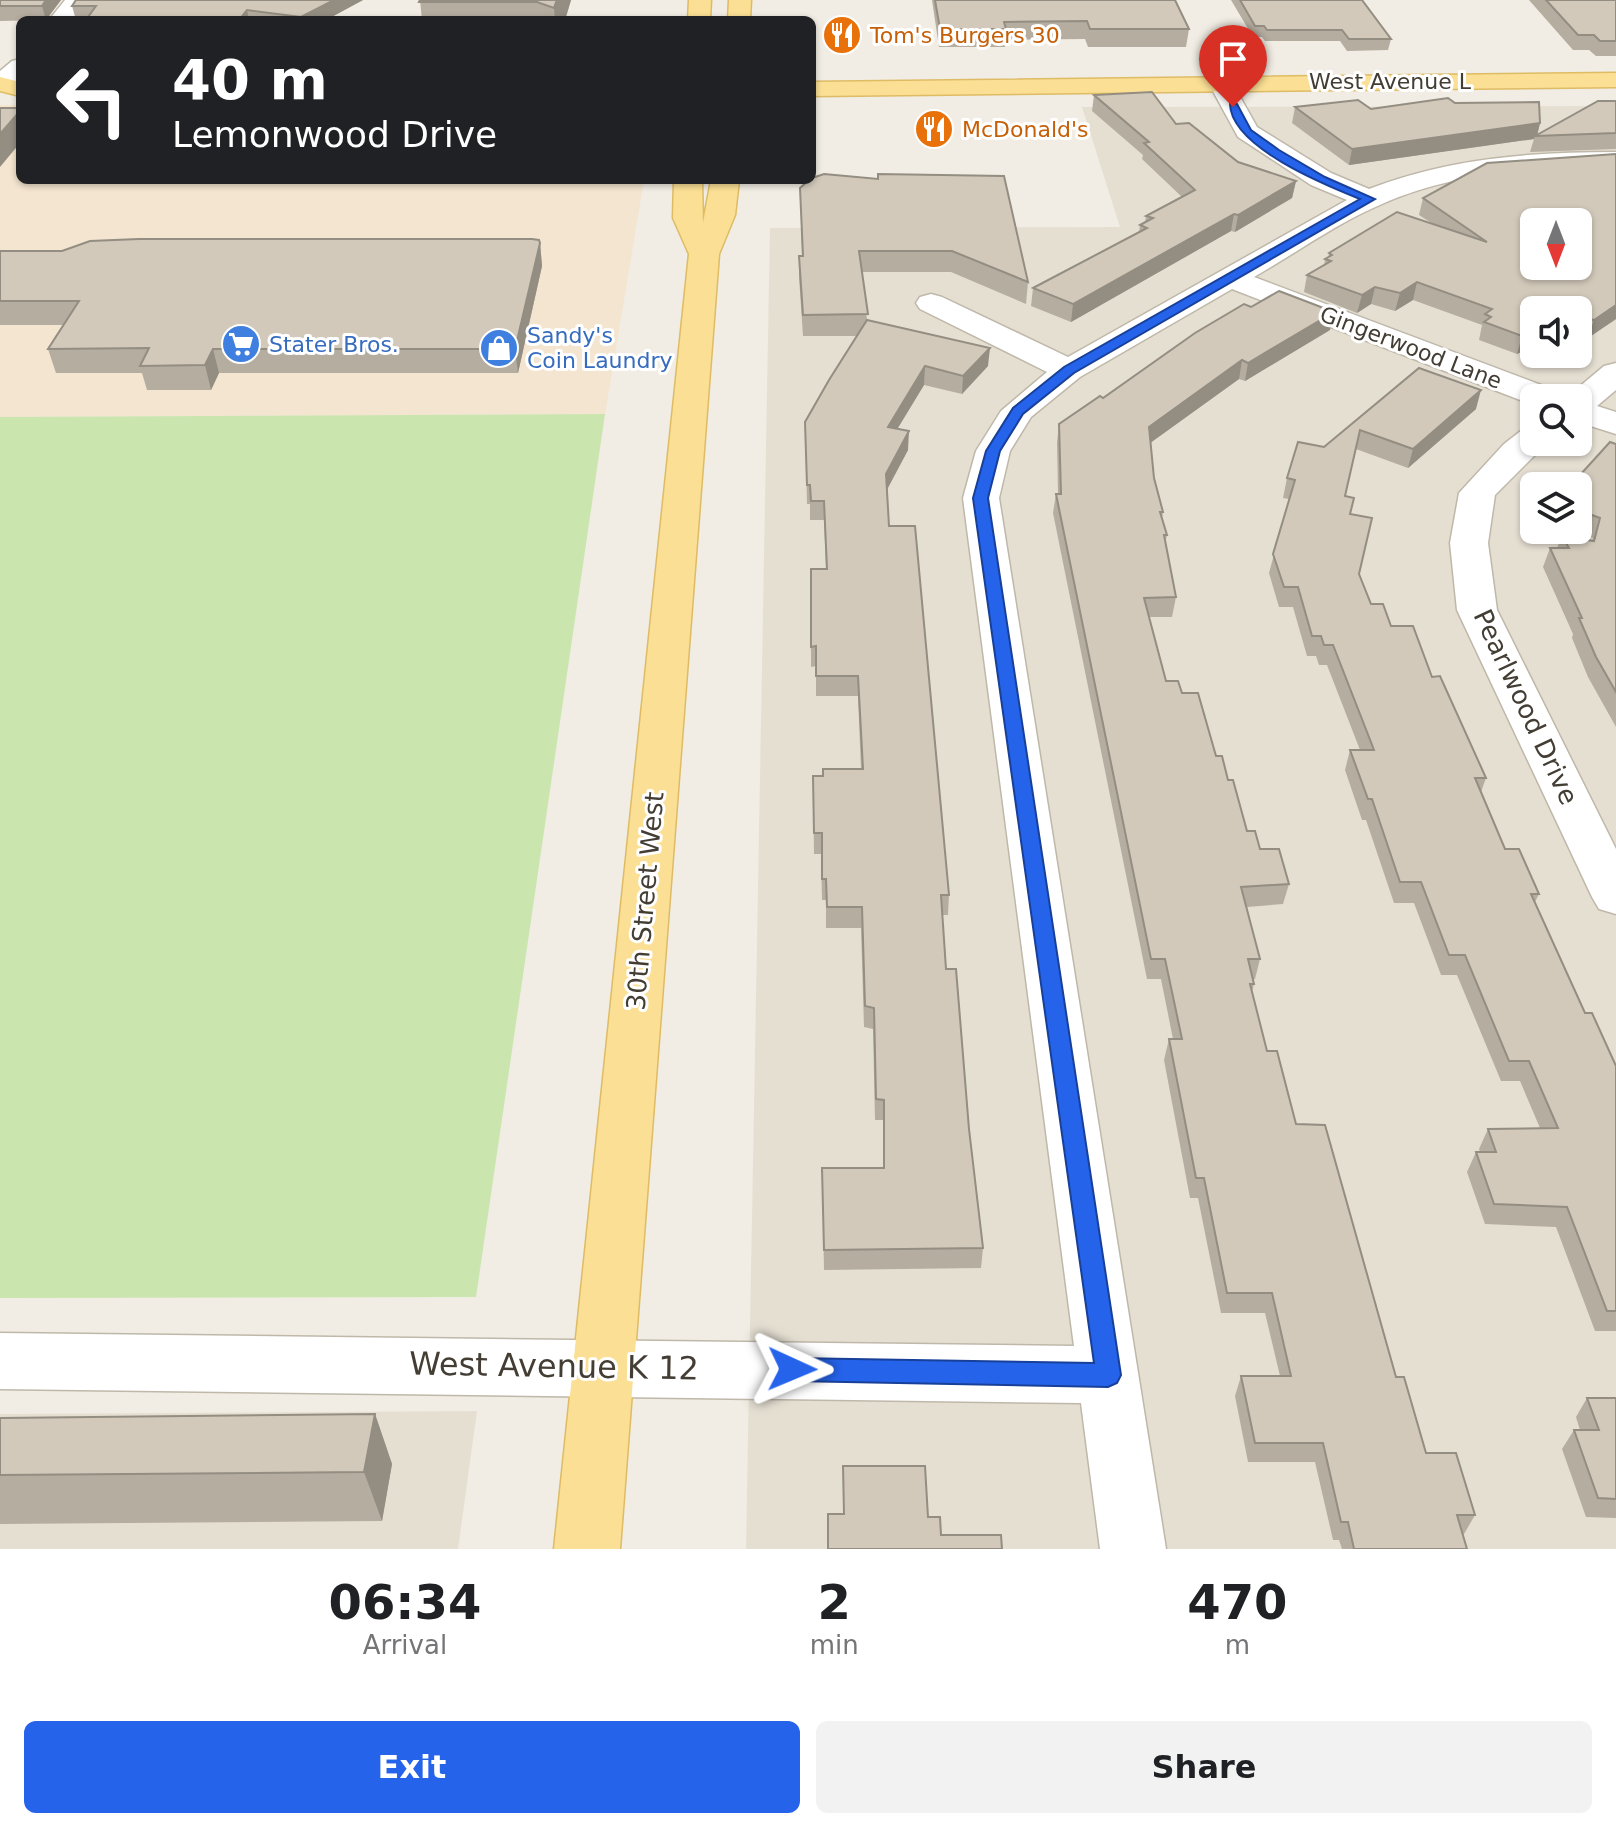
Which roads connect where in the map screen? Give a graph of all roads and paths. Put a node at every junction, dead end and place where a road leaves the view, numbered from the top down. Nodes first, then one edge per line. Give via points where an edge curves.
1 (77, 0) edge
2 (63, 16) edge
3 (16, 69) edge
4 (816, 73) edge
5 (1616, 80) edge
6 (1220, 82) junction
7 (0, 83) edge
8 (1165, 83) junction
9 (816, 89) edge
10 (1616, 160) edge
11 (688, 184) edge
12 (725, 184) edge
13 (1369, 199) junction
14 (704, 254) junction
15 (1232, 279) junction
16 (931, 303) dead end
17 (1069, 370) junction
18 (1616, 373) edge
19 (1520, 388) edge
20 (1592, 395) edge
21 (1592, 414) edge
22 (1616, 424) edge
23 (1520, 448) edge
24 (1616, 897) edge
25 (0, 1361) edge
26 (603, 1366) junction
27 (1108, 1375) junction
28 (587, 1549) edge
29 (1133, 1549) edge

1 - 2 street
3 - 7 street
4 - 8 main road, West Avenue L via 1101,74
5 - 6 main road, West Avenue L
6 - 8 main road, West Avenue L
6 - 13 street via 1247,132 1321,179
8 - 9 main road, West Avenue L via 1107,88
10 - 13 street via 1453,169
11 - 14 main road via 687,218
12 - 14 main road, 30th Street West via 721,215
13 - 15 street
14 - 26 main road, 30th Street West
15 - 17 street
15 - 19 street, Gingerwood Lane
16 - 17 street
17 - 27 street via 1018,411 993,451 981,498
18 - 20 street
21 - 22 street
23 - 24 street, Pearlwood Drive via 1477,493 1469,543 1477,610
25 - 26 street, West Avenue K 12
26 - 27 street, West Avenue K 12
26 - 28 main road, 30th Street West
27 - 29 street

